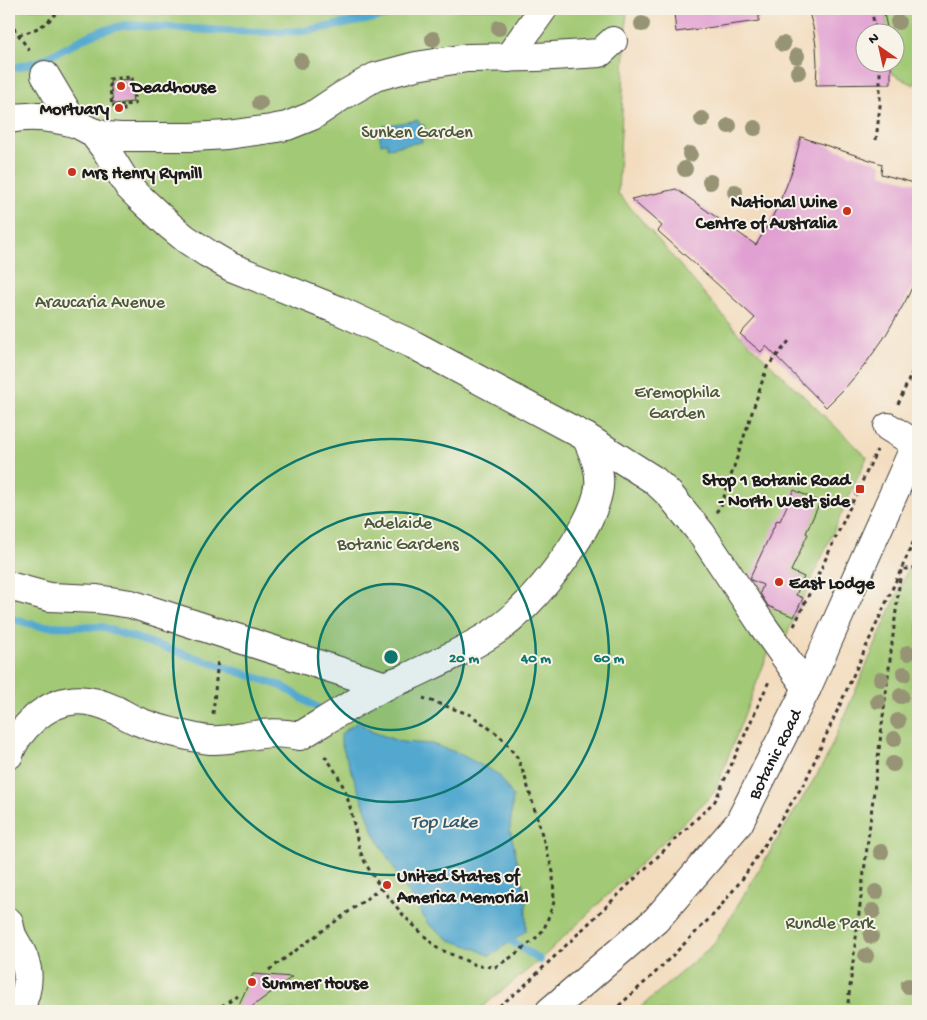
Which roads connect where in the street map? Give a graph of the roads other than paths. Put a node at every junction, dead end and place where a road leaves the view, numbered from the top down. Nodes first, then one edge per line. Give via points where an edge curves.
1 (543, 9) edge
2 (613, 41) dead end
3 (508, 58) junction
4 (45, 75) dead end
5 (9, 118) edge
6 (84, 128) junction
7 (888, 426) road end
8 (586, 437) junction
9 (917, 442) edge
10 (642, 472) junction
11 (589, 517) junction
12 (9, 586) edge
13 (386, 686) junction
14 (807, 688) junction
15 (9, 755) edge
16 (9, 922) edge
17 (19, 1011) edge
18 (550, 1011) edge

1 - 3 street
2 - 3 street via 600,53
3 - 6 street via 459,59 388,73 355,88 312,116 271,130 192,137 126,137 107,136
4 - 6 street via 66,111
5 - 6 street via 61,119
6 - 8 street via 106,150 138,196 169,226 207,253 231,267 414,345
7 - 9 street
8 - 10 street
8 - 11 street via 596,460 599,479 597,498
9 - 14 street, Botanic Road
10 - 11 street via 610,488
10 - 14 street via 670,495 701,533
11 - 13 street via 551,577 505,625
12 - 13 street via 49,597 132,604
13 - 15 street via 311,730 210,740 153,727 91,700 57,704 24,729
14 - 18 street, Botanic Road via 740,823 656,920
16 - 17 street via 12,936 26,963 28,977

